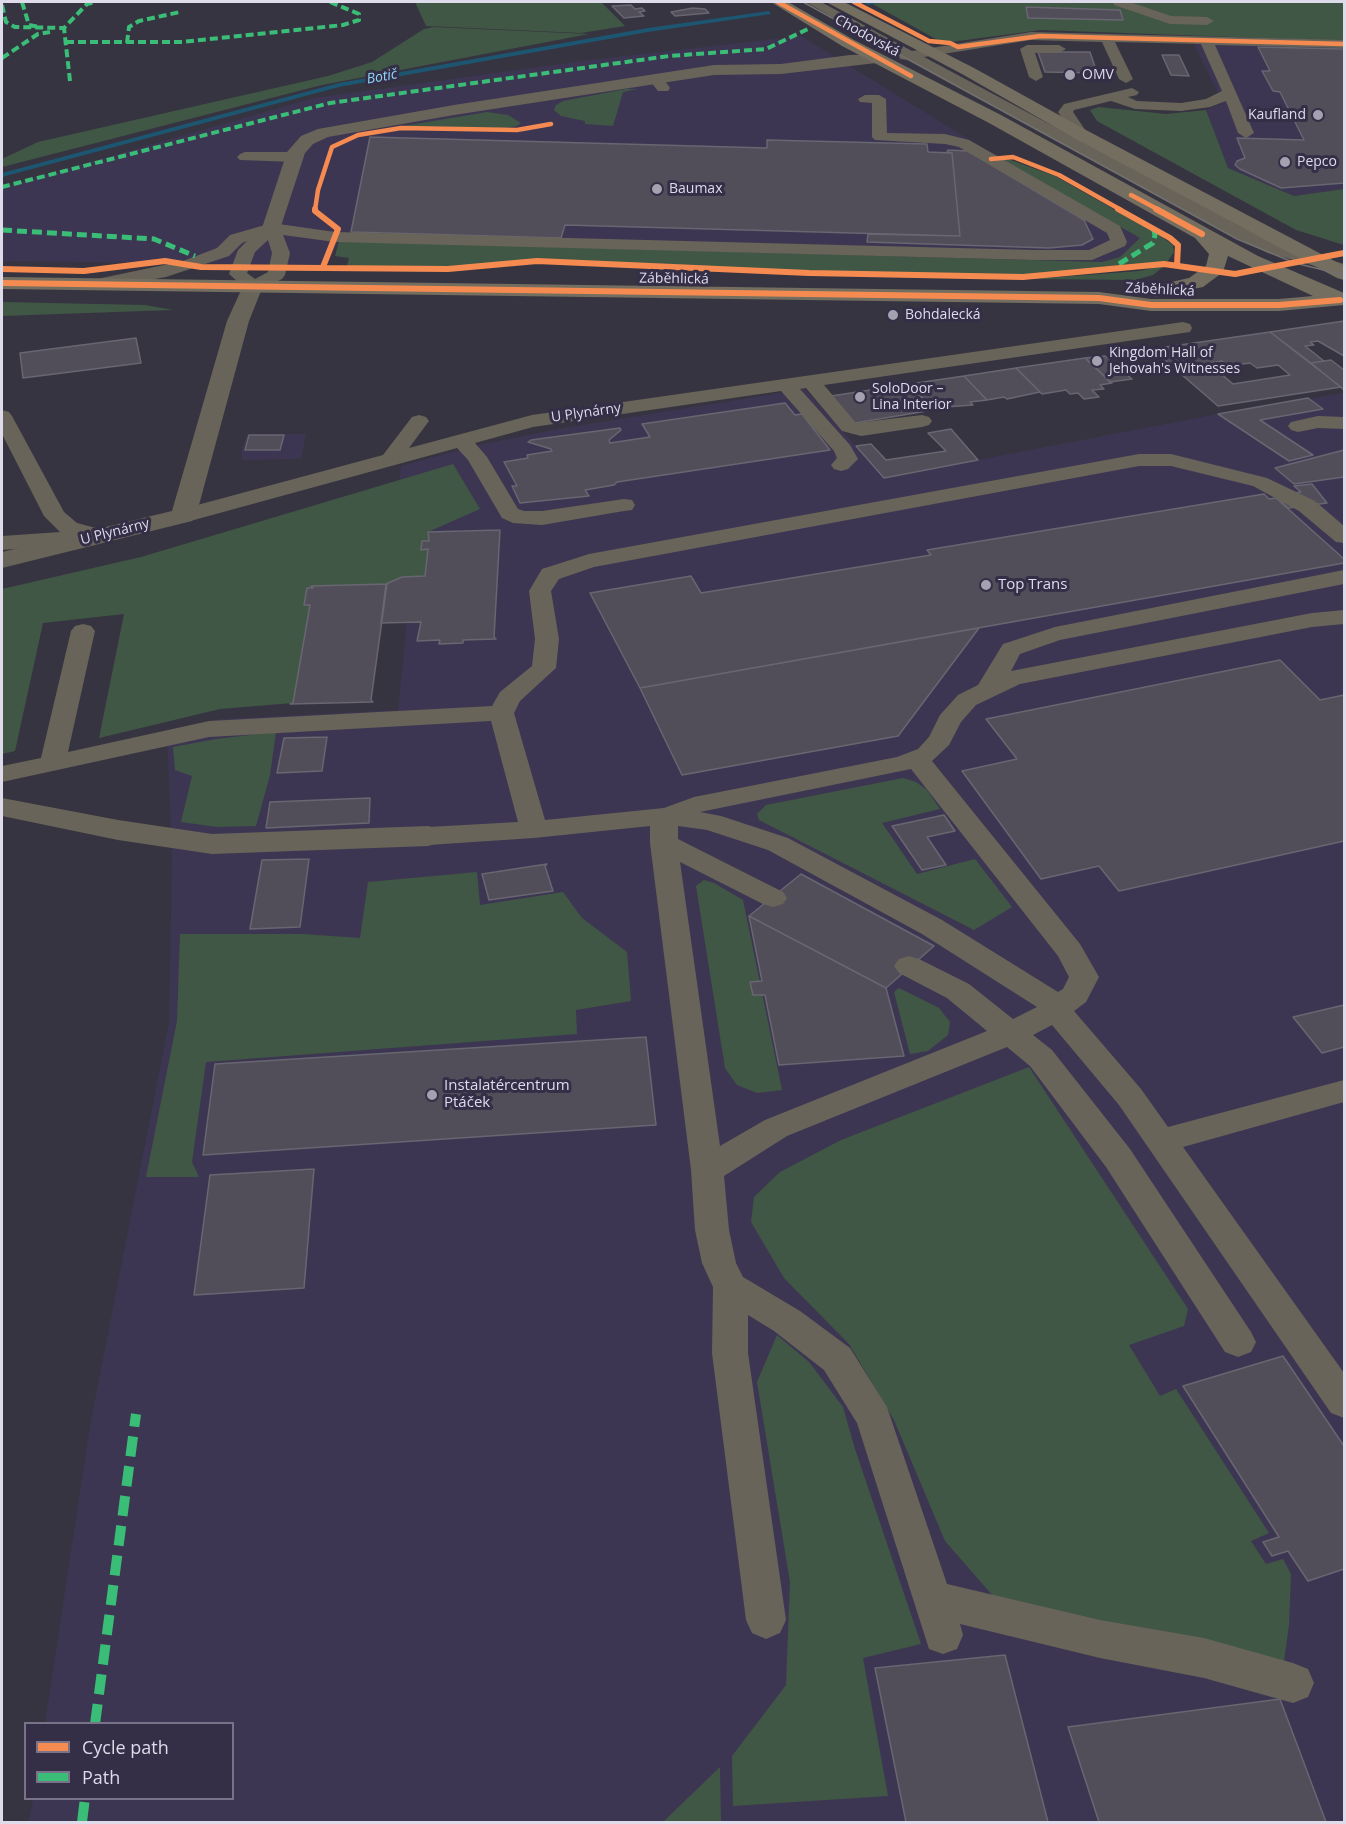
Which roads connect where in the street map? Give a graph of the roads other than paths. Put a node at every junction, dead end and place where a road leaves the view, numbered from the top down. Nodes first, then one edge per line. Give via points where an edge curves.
1 (778, 2) edge
2 (812, 2) edge
3 (832, 2) edge
4 (1119, 2) edge
5 (1226, 22) dead end
6 (1206, 40) junction
7 (1109, 44) junction
8 (1344, 44) edge
9 (929, 52) junction
10 (910, 55) junction
11 (879, 59) junction
12 (1036, 77) dead end
13 (1230, 93) junction
14 (1068, 94) dead end
15 (1113, 97) junction
16 (865, 99) dead end
17 (1083, 102) junction
18 (1246, 133) dead end
19 (1080, 134) junction
20 (245, 157) dead end
21 (295, 157) junction
22 (272, 228) junction
23 (1202, 234) junction
24 (1335, 266) edge
25 (1344, 274) edge
26 (2, 283) edge
27 (97, 284) junction
28 (253, 286) junction
29 (1312, 288) junction
30 (1156, 291) junction
31 (1099, 298) junction
32 (1343, 298) edge
33 (1183, 328) dead end
34 (811, 381) junction
35 (785, 384) junction
36 (2, 416) edge
37 (419, 421) dead end
38 (922, 421) dead end
39 (1344, 423) edge
40 (887, 426) junction
41 (1298, 426) dead end
42 (461, 440) junction
43 (903, 443) dead end
44 (391, 458) junction
45 (841, 465) dead end
46 (624, 505) dead end
47 (183, 516) junction
48 (99, 536) junction
49 (1344, 537) edge
50 (2, 543) edge
51 (2, 560) edge
52 (1344, 578) edge
53 (1344, 617) edge
54 (83, 631) dead end
55 (988, 688) junction
56 (501, 713) junction
57 (916, 758) junction
58 (53, 763) junction
59 (2, 774) edge
60 (2, 807) edge
61 (534, 830) junction
62 (664, 830) junction
63 (428, 836) joint
64 (773, 898) dead end
65 (909, 966) dead end
66 (1056, 1010) junction
67 (1010, 1033) junction
68 (1344, 1091) edge
69 (1161, 1141) junction
70 (707, 1170) junction
71 (730, 1287) junction
72 (1238, 1342) dead end
73 (1344, 1402) edge
74 (765, 1620) dead end
75 (1293, 1683) dead end

1 - 11 main road, Chodovská
2 - 10 lane
3 - 9 main road, Chodovská
4 - 5 lane via 1170,20
6 - 7 lane
6 - 8 lane
6 - 13 lane
7 - 9 lane via 1031,36
7 - 12 lane via 1027,49
7 - 15 lane via 1129,85
9 - 10 lane
9 - 19 main road, Chodovská
10 - 11 lane
10 - 24 lane via 1234,230 1274,249
11 - 21 street via 867,69 809,77 679,75 659,83 354,126 307,140
11 - 23 main road, Chodovská
13 - 15 lane via 1210,103 1181,107 1135,105
13 - 18 lane
14 - 17 lane
15 - 17 lane
16 - 22 lane via 879,99 880,137 964,143 1114,230 1119,243 1092,255 1035,255 334,237
17 - 19 lane via 1065,112
19 - 24 main road, Chodovská
20 - 21 lane
21 - 22 street
22 - 27 lane via 236,239 223,252 189,265
22 - 28 lane via 281,253 276,275
22 - 28 lane via 247,250 238,274
23 - 29 main road, Chodovská
23 - 30 main road via 1219,253 1216,268 1196,283
24 - 25 main road, Chodovská
26 - 27 main road, Záběhlická
27 - 28 main road, Záběhlická
28 - 31 main road, Záběhlická
28 - 47 street via 238,321
29 - 30 main road, Záběhlická
29 - 32 main road, Záběhlická
30 - 31 main road, Záběhlická
31 - 32 main road, Záběhlická via 1152,305 1280,305
33 - 34 lane, U Plynárny
34 - 35 lane, U Plynárny
34 - 40 lane via 849,427 861,430
35 - 42 lane, U Plynárny via 532,421
35 - 45 lane via 843,449 848,459
36 - 48 lane via 55,516 69,528
37 - 44 lane
38 - 40 lane
39 - 41 lane
40 - 43 lane
42 - 44 lane, U Plynárny
42 - 46 lane via 477,457 510,513 520,518
44 - 47 lane, U Plynárny
47 - 48 street, U Plynárny
48 - 50 lane
48 - 51 street, U Plynárny
49 - 56 lane via 1307,506 1260,482 1171,460 1140,460 589,561 550,574 540,591 547,639 544,668 509,697
52 - 55 lane via 1055,634 1011,649
53 - 55 lane via 1013,678
54 - 58 lane
55 - 57 lane via 967,700 948,720 940,740 927,754
56 - 58 lane via 209,729
56 - 61 lane
57 - 62 lane via 694,806
57 - 66 lane via 1070,951 1084,977 1075,995
58 - 59 lane
60 - 63 street via 212,844
61 - 62 lane
61 - 63 lane
62 - 64 lane
62 - 66 lane via 711,822 778,844 932,927 1048,1000
62 - 70 lane
65 - 67 lane via 957,991
66 - 67 lane
66 - 69 lane via 1130,1097
67 - 70 lane via 776,1128
67 - 72 lane via 1041,1058 1118,1158
68 - 69 lane
69 - 73 lane
70 - 71 lane via 712,1230 719,1263
71 - 74 lane via 730,1353
71 - 75 lane via 787,1321 837,1359 874,1418 938,1617 1204,1658

